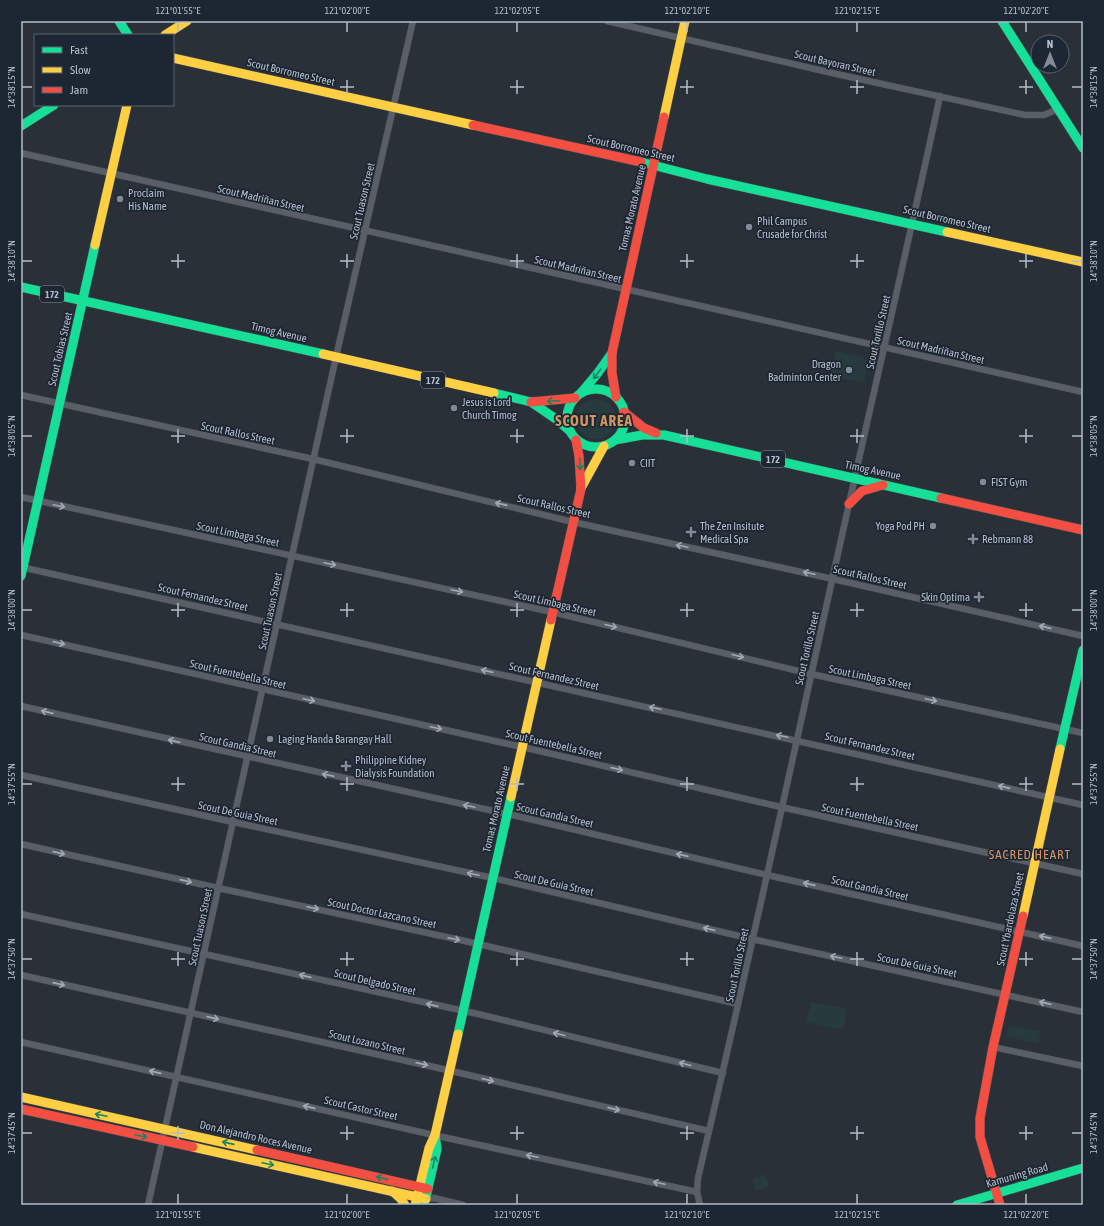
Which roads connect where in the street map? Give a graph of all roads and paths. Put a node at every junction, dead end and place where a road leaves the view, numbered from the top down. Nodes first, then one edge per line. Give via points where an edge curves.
1 (119, 21) edge
2 (187, 21) edge
3 (413, 21) edge
4 (607, 21) edge
5 (685, 21) edge
6 (1002, 21) edge
7 (127, 34) edge
8 (169, 34) edge
9 (682, 38) junction
10 (174, 58) edge
11 (940, 96) junction
12 (52, 106) edge
13 (127, 106) edge
14 (393, 107) junction
15 (1058, 109) junction
16 (21, 126) edge
17 (1083, 148) edge
18 (21, 154) edge
19 (654, 165) junction
20 (112, 174) junction
21 (913, 224) junction
22 (365, 231) junction
23 (1083, 262) edge
24 (21, 287) edge
25 (626, 289) junction
26 (83, 301) junction
27 (884, 347) junction
28 (612, 353) junction
29 (336, 357) junction
30 (1083, 392) edge
31 (21, 394) edge
32 (578, 396) junction
33 (616, 397) junction
34 (530, 402) junction
35 (60, 403) junction
36 (624, 412) junction
37 (570, 431) junction
38 (658, 434) junction
39 (576, 440) junction
40 (615, 440) junction
41 (604, 446) junction
42 (313, 459) junction
43 (855, 478) junction
44 (887, 484) junction
45 (581, 489) junction
46 (21, 497) edge
47 (38, 501) junction
48 (848, 504) junction
49 (573, 522) junction
50 (1083, 530) edge
51 (292, 556) junction
52 (22, 570) edge
53 (833, 579) junction
54 (552, 612) junction
55 (277, 624) junction
56 (21, 635) edge
57 (1083, 636) edge
58 (1083, 650) edge
59 (811, 674) junction
60 (537, 682) junction
61 (263, 690) junction
62 (21, 706) edge
63 (1066, 729) junction
64 (1083, 733) edge
65 (797, 740) junction
66 (522, 747) junction
67 (248, 757) junction
68 (21, 774) edge
69 (1050, 798) junction
70 (1083, 805) edge
71 (781, 807) junction
72 (507, 814) junction
73 (233, 822) junction
74 (21, 844) edge
75 (1035, 864) junction
76 (767, 874) junction
77 (1083, 874) edge
78 (493, 878) junction
79 (218, 888) junction
80 (21, 914) edge
81 (1020, 932) junction
82 (752, 939) junction
83 (478, 944) junction
84 (1083, 946) edge
85 (204, 954) junction
86 (21, 975) edge
87 (1006, 994) junction
88 (738, 1004) junction
89 (463, 1011) junction
90 (1083, 1012) edge
91 (191, 1013) junction
92 (21, 1042) edge
93 (993, 1048) junction
94 (1083, 1066) edge
95 (450, 1071) junction
96 (723, 1074) junction
97 (177, 1077) junction
98 (21, 1097) edge
99 (21, 1109) edge
100 (166, 1130) junction
101 (709, 1131) junction
102 (435, 1135) junction
103 (164, 1140) junction
104 (252, 1149) junction
105 (249, 1160) junction
106 (1083, 1168) edge
107 (424, 1188) junction
108 (391, 1191) junction
109 (697, 1192) junction
110 (996, 1194) junction
111 (423, 1201) edge
112 (149, 1205) edge
113 (405, 1205) edge
114 (463, 1205) edge
115 (700, 1205) edge
116 (957, 1205) edge
117 (1000, 1205) edge

1 - 7 main road
2 - 8 main road
3 - 14 street, Scout Tuason Street
4 - 9 street, Scout Bayoran Street
5 - 9 main road, Tomas Morato Avenue
6 - 15 main road
9 - 11 street, Scout Bayoran Street
9 - 19 main road, Tomas Morato Avenue
10 - 14 main road, Scout Borromeo Street
11 - 15 street, Scout Bayoran Street via 1025,115 1044,115
11 - 21 street, Scout Torillo Street
12 - 16 main road
13 - 20 main road, Scout Tobias Street
14 - 19 main road, Scout Borromeo Street
14 - 22 street, Scout Tuason Street
15 - 17 main road
18 - 20 street, Scout Madriñan Street
19 - 21 main road, Scout Borromeo Street
19 - 25 main road, Tomas Morato Avenue
20 - 22 street, Scout Madriñan Street
20 - 26 main road, Scout Tobias Street
21 - 23 main road, Scout Borromeo Street
21 - 27 street, Scout Torillo Street
22 - 25 street, Scout Madriñan Street
22 - 29 street, Scout Tuason Street
24 - 26 main road, Timog Avenue / 172
25 - 27 street, Scout Madriñan Street
25 - 28 main road, Tomas Morato Avenue
26 - 29 main road, Timog Avenue / 172
26 - 35 main road, Scout Tobias Street
27 - 30 street, Scout Madriñan Street
27 - 43 street, Scout Torillo Street
28 -> 32 main road, Tomas Morato Avenue
28 - 33 main road, Tomas Morato Avenue via 612,378
29 - 34 main road, Timog Avenue / 172
29 - 42 street, Scout Tuason Street
31 - 35 street, Scout Rallos Street
32 - 33 main road, 172 via 591,390 600,390
32 -> 34 main road, Timog Avenue / 172
32 - 37 main road, 172 via 567,414
33 - 36 main road, 172
34 - 37 main road, Timog Avenue / 172 via 559,420
35 - 42 street, Scout Rallos Street
35 - 47 main road, Scout Tobias Street
36 - 38 main road, Timog Avenue / 172 via 644,428
36 - 40 main road via 623,429
37 - 39 main road, 172
38 - 40 main road, Timog Avenue / 172 via 628,436
38 - 43 main road, Timog Avenue / 172
39 - 41 main road via 589,446
39 -> 45 main road, Tomas Morato Avenue
40 - 41 main road, 172
41 - 45 main road, Tomas Morato Avenue
49 -> 42 street, Scout Rallos Street
42 - 51 street, Scout Tuason Street
43 - 44 main road, Timog Avenue / 172
43 - 48 street, Scout Torillo Street
44 - 48 main road via 865,490
44 - 50 main road, Timog Avenue / 172
45 - 49 main road, Tomas Morato Avenue
46 - 47 street, Scout Limbaga Street
47 -> 51 street, Scout Limbaga Street
47 - 52 main road, Scout Tobias Street
48 - 53 street, Scout Torillo Street
53 -> 49 street, Scout Rallos Street
49 - 54 main road, Tomas Morato Avenue
51 -> 54 street, Scout Limbaga Street
51 - 55 street, Scout Tuason Street
52 - 55 street, Scout Fernandez Street
57 -> 53 street, Scout Rallos Street
53 - 59 street, Scout Torillo Street
54 -> 59 street, Scout Limbaga Street
54 - 60 main road, Tomas Morato Avenue
60 -> 55 street, Scout Fernandez Street
55 - 61 street, Scout Tuason Street
56 -> 61 street, Scout Fuentebella Street
58 - 63 main road, Scout Ybardolaza Street
59 -> 63 street, Scout Limbaga Street
59 - 65 street, Scout Torillo Street
65 -> 60 street, Scout Fernandez Street
60 - 66 main road, Tomas Morato Avenue
61 -> 66 street, Scout Fuentebella Street
61 - 67 street, Scout Tuason Street
67 -> 62 street, Scout Gandia Street
63 - 64 street, Scout Limbaga Street
63 - 69 main road, Scout Ybardolaza Street
69 -> 65 street, Scout Fernandez Street
65 - 71 street, Scout Torillo Street
66 -> 71 street, Scout Fuentebella Street
66 - 72 main road, Tomas Morato Avenue
72 -> 67 street, Scout Gandia Street
67 - 73 street, Scout Tuason Street
68 - 73 street, Scout De Guia Street
69 - 70 street, Scout Fernandez Street
69 - 75 main road, Scout Ybardolaza Street
71 - 75 street, Scout Fuentebella Street
71 - 76 street, Scout Torillo Street
76 -> 72 street, Scout Gandia Street
72 - 78 main road, Tomas Morato Avenue
78 -> 73 street, Scout De Guia Street
73 - 79 street, Scout Tuason Street
74 -> 79 street, Scout Doctor Lazcano Street
75 - 77 street, Scout Fuentebella Street
75 - 81 main road, Scout Ybardolaza Street
81 -> 76 street, Scout Gandia Street
76 - 82 street, Scout Torillo Street
82 -> 78 street, Scout De Guia Street
78 - 83 main road, Tomas Morato Avenue
79 -> 83 street, Scout Doctor Lazcano Street
79 - 85 street, Scout Tuason Street
80 - 85 street, Scout Delgado Street
84 -> 81 street, Scout Gandia Street
81 - 87 main road, Scout Ybardolaza Street
87 -> 82 street, Scout De Guia Street
82 - 88 street, Scout Torillo Street
83 - 88 street, Scout Doctor Lazcano Street
83 - 89 main road, Tomas Morato Avenue
89 -> 85 street, Scout Delgado Street
85 - 91 street, Scout Tuason Street
86 -> 91 street, Scout Lozano Street
90 -> 87 street, Scout De Guia Street
87 - 93 main road, Scout Ybardolaza Street
88 - 96 street, Scout Torillo Street
89 - 95 main road, Tomas Morato Avenue
96 -> 89 street, Scout Delgado Street
91 -> 95 street, Scout Lozano Street
91 - 97 street, Scout Tuason Street
97 -> 92 street, Scout Castor Street
93 - 94 street
93 - 110 main road, Scout Ybardolaza Street via 980,1128 982,1146
95 -> 101 street, Scout Lozano Street
95 - 102 main road, Tomas Morato Avenue
96 - 101 street, Scout Torillo Street
97 - 100 street, Scout Tuason Street
102 -> 97 street, Scout Castor Street
100 -> 98 main road, Don Alejandro Roces Avenue
99 -> 103 main road, Don Alejandro Roces Avenue
100 - 103 street, Scout Tuason Street
104 -> 100 main road, Don Alejandro Roces Avenue
101 - 109 street, Scout Torillo Street
102 - 107 main road, Tomas Morato Avenue via 429,1148
109 -> 102 street, Scout Castor Street
103 - 105 main road, Don Alejandro Roces Avenue
103 - 112 street, Scout Tuason Street
104 - 105 main road
107 -> 104 main road, Don Alejandro Roces Avenue
105 -> 108 main road, Don Alejandro Roces Avenue
106 - 110 main road, Kamuning Road
107 - 111 main road, Tomas Morato Avenue
107 - 111 street
108 - 111 main road, Don Alejandro Roces Avenue
108 - 113 main road
109 - 115 street, Scout Torillo Street
110 - 116 main road, Kamuning Road
110 - 117 main road, Scout Ybardolaza Street
111 - 114 street, Don Alejandro Roces Avenue

